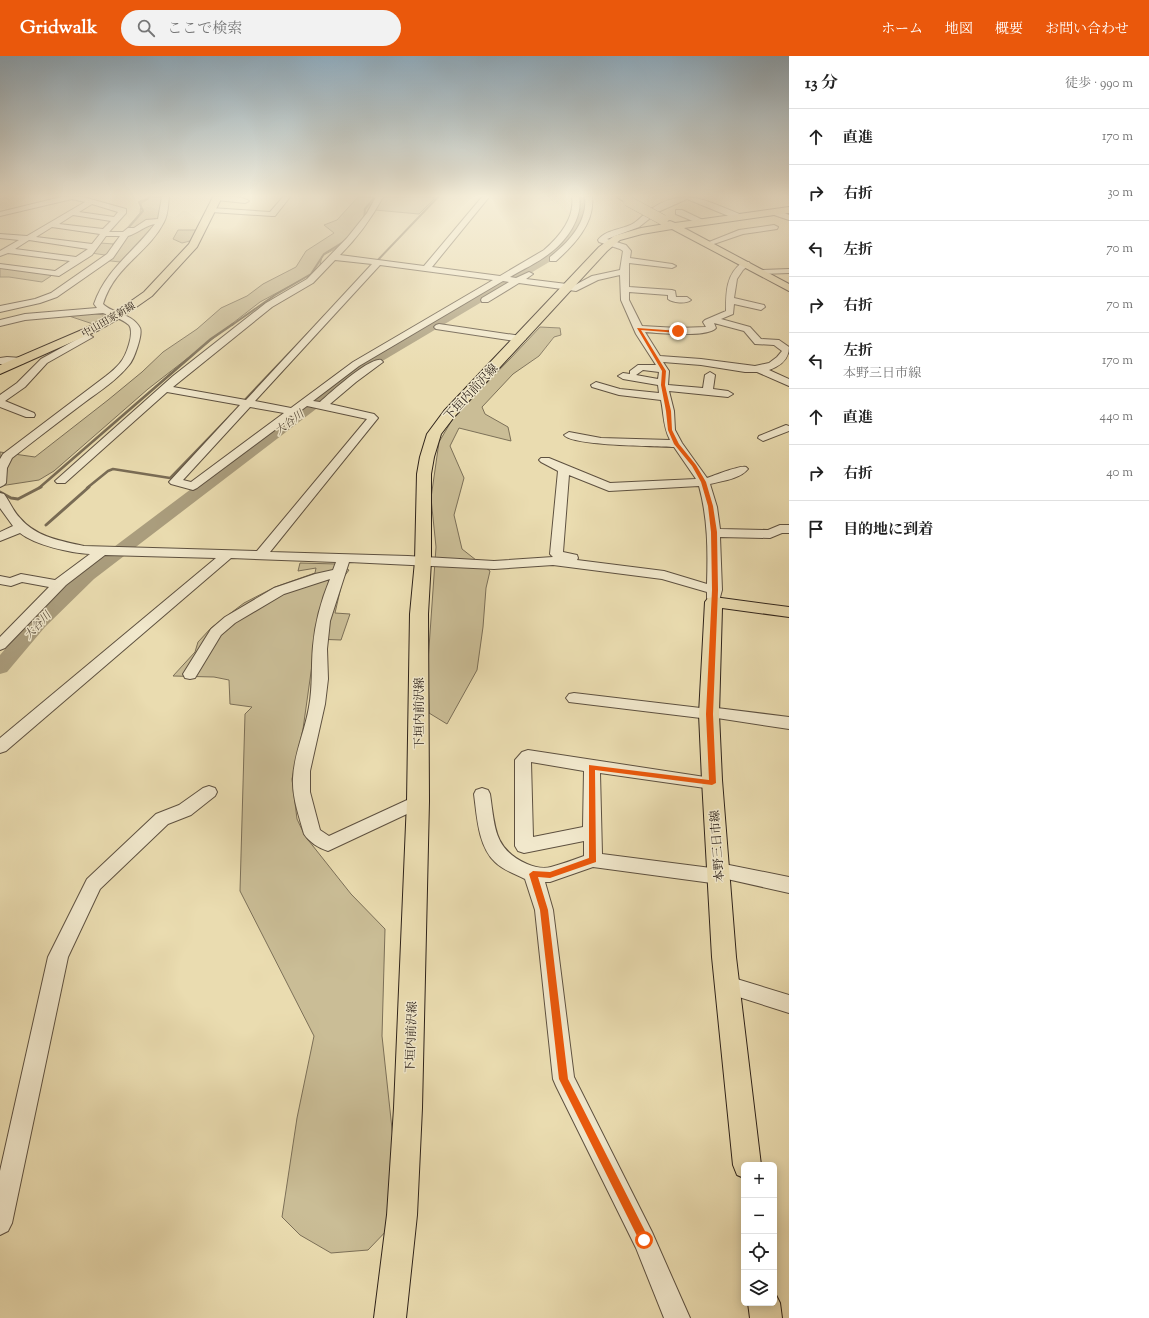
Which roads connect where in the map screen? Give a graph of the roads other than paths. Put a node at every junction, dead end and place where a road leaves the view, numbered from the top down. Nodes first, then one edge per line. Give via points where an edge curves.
1 (39, 256) edge
2 (84, 256) edge
3 (110, 256) edge
4 (131, 256) edge
5 (183, 256) edge
6 (437, 256) edge
7 (542, 256) edge
8 (557, 256) edge
9 (597, 256) edge
10 (626, 256) edge
11 (731, 256) edge
12 (334, 257) joint
13 (77, 260) junction
14 (626, 260) junction
15 (378, 263) junction
16 (746, 264) junction
17 (0, 266) edge
18 (672, 266) dead end
19 (426, 269) junction
20 (789, 271) edge
21 (624, 272) junction
22 (760, 272) junction
23 (56, 274) junction
24 (504, 278) junction
25 (517, 280) junction
26 (46, 281) dead end
27 (569, 287) junction
28 (789, 288) edge
29 (625, 289) junction
30 (687, 300) dead end
31 (730, 300) junction
32 (476, 305) dead end
33 (761, 307) dead end
34 (0, 309) edge
35 (104, 310) junction
36 (118, 315) junction
37 (452, 320) dead end
38 (713, 320) junction
39 (0, 323) edge
40 (639, 329) junction
41 (82, 334) junction
42 (521, 339) junction
43 (411, 343) dead end
44 (788, 352) edge
45 (656, 359) junction
46 (0, 361) edge
47 (22, 361) junction
48 (662, 369) junction
49 (759, 369) junction
50 (0, 370) edge
51 (634, 372) dead end
52 (710, 375) dead end
53 (623, 376) dead end
54 (789, 383) edge
55 (596, 385) dead end
56 (166, 389) junction
57 (664, 389) junction
58 (708, 392) junction
59 (728, 394) dead end
60 (0, 400) edge
61 (305, 402) junction
62 (0, 403) edge
63 (247, 404) junction
64 (322, 406) junction
65 (292, 411) junction
66 (30, 415) dead end
67 (788, 428) edge
68 (569, 435) dead end
69 (763, 438) dead end
70 (677, 444) junction
71 (545, 460) dead end
72 (564, 469) junction
73 (742, 469) dead end
74 (61, 481) dead end
75 (704, 482) junction
76 (0, 483) edge
77 (0, 497) edge
78 (22, 527) junction
79 (789, 529) edge
80 (714, 532) junction
81 (0, 537) edge
82 (102, 551) junction
83 (227, 555) junction
84 (260, 556) junction
85 (344, 558) junction
86 (423, 561) junction
87 (614, 569) junction
88 (339, 573) junction
89 (0, 580) edge
90 (59, 585) junction
91 (714, 596) junction
92 (789, 612) edge
93 (0, 645) edge
94 (190, 674) dead end
95 (574, 698) dead end
96 (709, 714) junction
97 (789, 723) edge
98 (0, 747) edge
99 (592, 766) junction
100 (712, 783) junction
101 (209, 792) dead end
102 (482, 794) dead end
103 (418, 801) junction
104 (592, 832) junction
105 (593, 860) junction
106 (719, 873) junction
107 (533, 874) junction
108 (789, 885) edge
109 (727, 985) junction
110 (789, 1004) edge
111 (747, 1162) edge
112 (0, 1223) edge
113 (764, 1306) edge
114 (390, 1318) edge
115 (677, 1318) edge
116 (766, 1318) edge

1 - 13 street
2 - 13 street
3 - 34 street via 54,295
4 - 35 street via 107,280 98,304
5 - 36 main road, 中山田家新線 via 148,294
6 - 19 street
7 - 24 street
8 - 25 street
9 - 27 main road, 下垣内前沢線
10 - 14 street
11 - 16 main road
12 - 15 street
12 - 56 street via 310,280 269,305
13 - 23 street
14 - 18 street
14 - 21 street
15 - 19 street
15 - 63 street
16 - 22 main road
16 - 31 street via 732,276
17 - 23 street
19 - 24 street
20 - 22 street
21 - 27 street via 595,278 576,288
21 - 29 street
22 - 28 main road
23 - 26 street
24 - 25 street
24 - 61 street via 356,364
25 - 27 street
25 - 32 street
27 - 42 main road, 下垣内前沢線
29 - 30 street via 672,294 672,299
29 - 40 street via 625,300
31 - 33 street
31 - 38 street via 730,312
35 - 36 street
35 - 39 street via 25,317
36 - 41 main road, 中山田家新線
36 - 76 street via 132,323 136,330 126,363 8,456 1,468
37 - 42 street via 436,329
38 - 40 street via 708,322 711,328 708,330
38 - 44 street via 747,329 758,342 776,342
40 - 45 street
41 - 47 main road, 中山田家新線
41 - 60 street via 88,337 44,361 21,385
42 - 86 main road, 下垣内前沢線 via 449,414 434,434 424,474
43 - 64 street via 367,369
44 - 49 street via 776,364
45 - 48 street
45 - 49 street via 715,364 742,370
46 - 47 street
47 - 50 main road, 中山田家新線
48 - 51 street via 641,367
48 - 57 street
49 - 54 street
52 - 58 street
53 - 57 street
55 - 57 street via 619,392
56 - 63 street
56 - 74 street
57 - 58 street
57 - 70 street via 670,430
58 - 59 street
61 - 64 street
61 - 65 street
62 - 66 street
63 - 65 street
63 - 65 street via 175,482 193,486
64 - 84 street via 373,418
67 - 69 street
68 - 70 street via 601,441
70 - 75 street
71 - 72 street
72 - 75 street via 610,486
72 - 87 street via 556,554 607,563
73 - 75 street
75 - 80 street via 711,506
77 - 78 street via 10,515
78 - 81 street
78 - 82 street via 28,533 58,545
79 - 80 street via 780,529 770,534
80 - 91 street
82 - 83 street
82 - 90 street
83 - 84 street
83 - 98 street
84 - 85 street
85 - 86 street
85 - 88 street
86 - 87 street via 494,565 553,561
86 - 103 main road, 下垣内前沢線 via 419,614
87 - 91 street via 664,575
88 - 94 street via 279,591 230,620 216,632
88 - 103 street via 331,593 321,636 322,678 313,728 302,760 301,785 313,834 328,844
89 - 90 street via 11,582 21,578
90 - 93 street
91 - 92 main road
91 - 96 main road, 本野三日市線
95 - 96 street
96 - 97 street
96 - 100 main road, 本野三日市線
99 - 100 street
99 - 104 street
99 - 104 street via 528,756 523,760 524,846
100 - 106 main road, 本野三日市線
101 - 112 street via 185,810 162,819 93,884 58,956
102 - 107 street via 488,831 498,854 513,866
103 - 114 main road, 下垣内前沢線 via 408,1108 402,1215
104 - 105 street
105 - 106 street
105 - 107 street via 550,875
106 - 108 street
106 - 109 main road, 本野三日市線
107 - 115 street via 544,910 564,1079 644,1240
109 - 110 street
109 - 111 main road, 本野三日市線
113 - 116 main road

